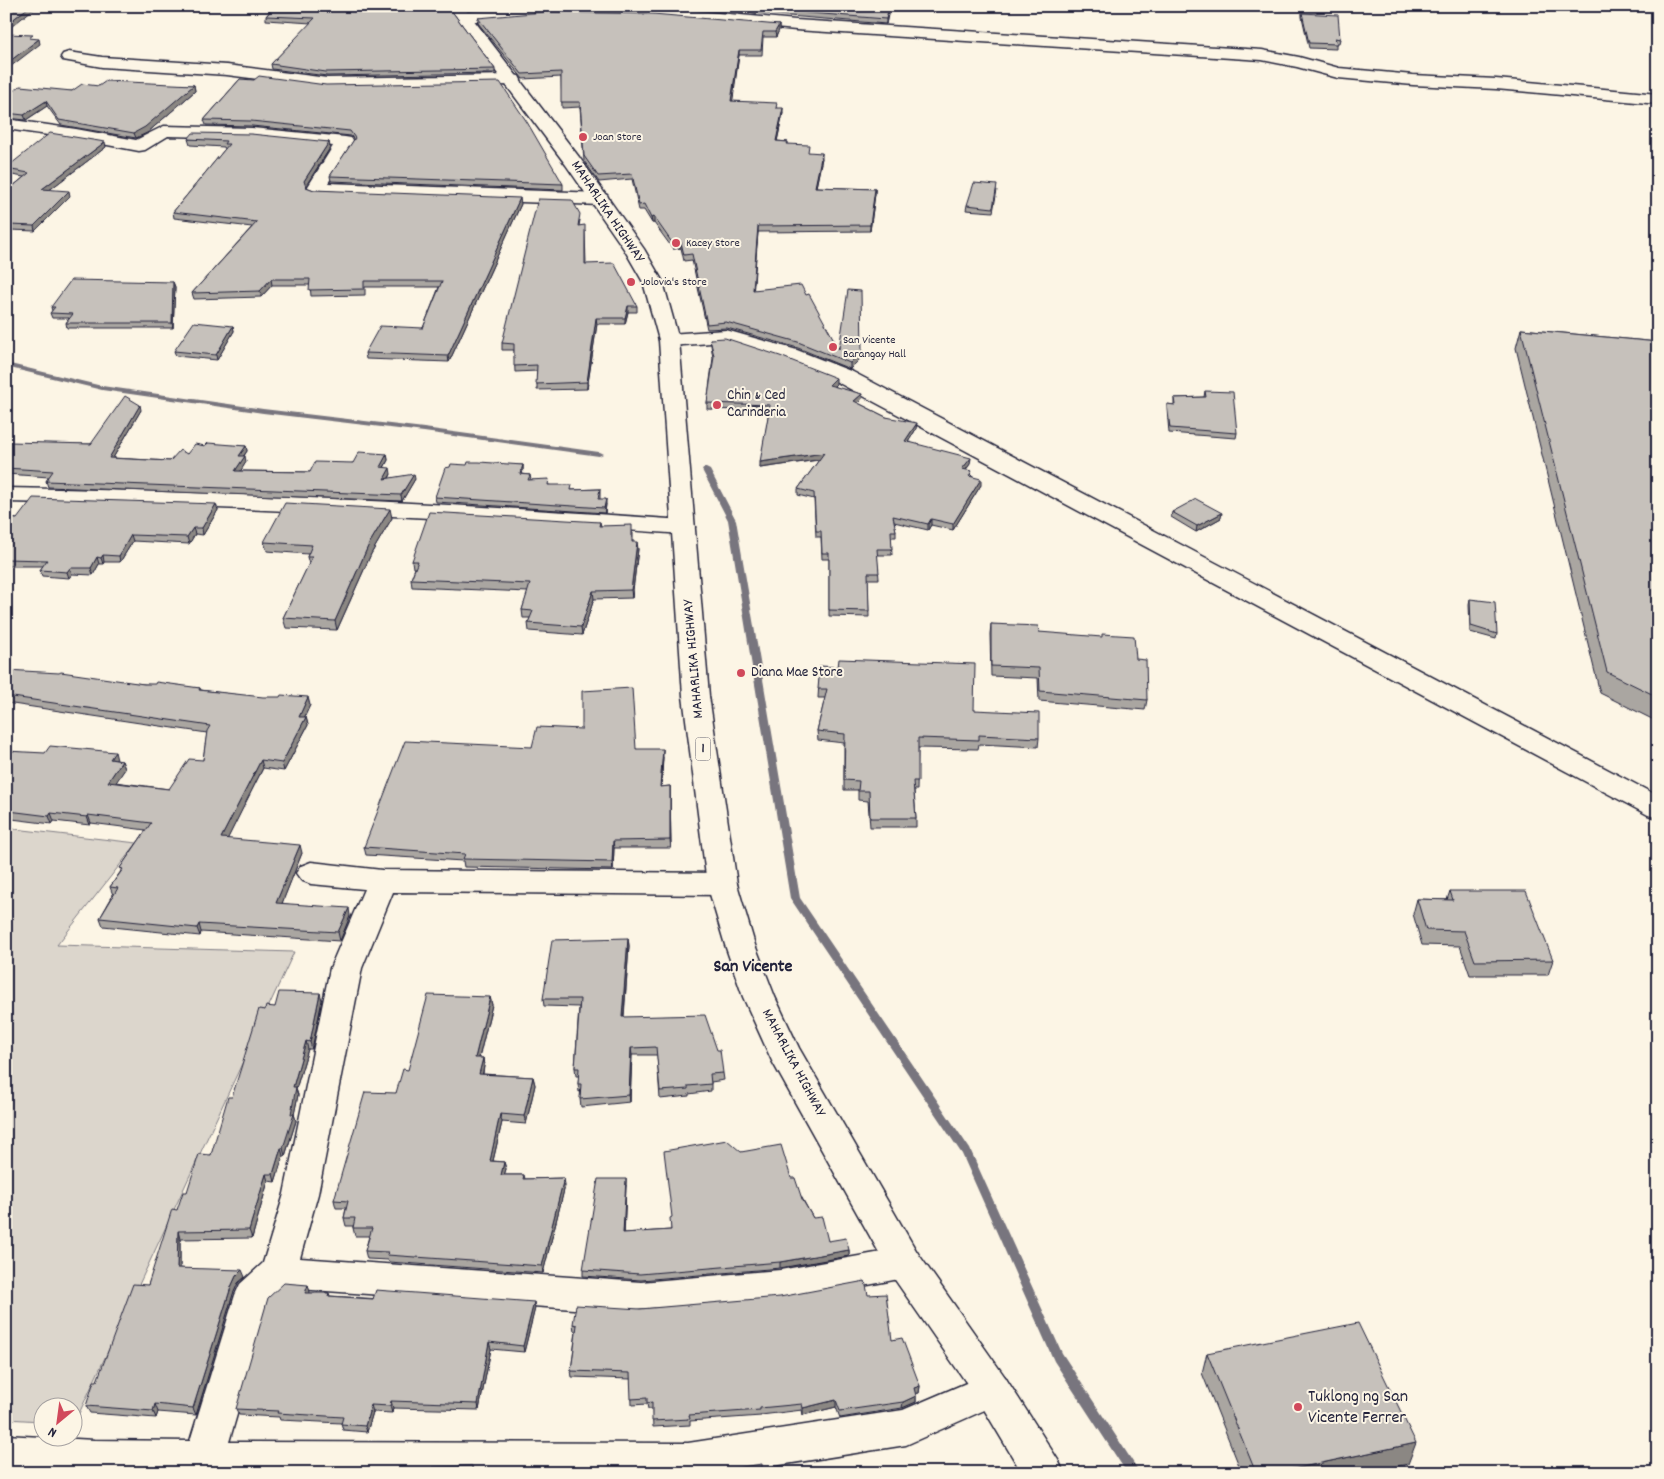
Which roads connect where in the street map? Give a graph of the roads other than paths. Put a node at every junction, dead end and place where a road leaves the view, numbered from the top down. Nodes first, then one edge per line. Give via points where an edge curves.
1 (459, 12) edge
2 (69, 57) dead end
3 (513, 80) junction
4 (1658, 99) edge
5 (6, 124) edge
6 (600, 200) junction
7 (669, 340) junction
8 (6, 495) edge
9 (683, 527) junction
10 (1658, 808) edge
11 (311, 873) dead end
12 (382, 881) junction
13 (722, 884) junction
14 (904, 1263) junction
15 (278, 1272) junction
16 (992, 1389) junction
17 (6, 1453) edge
18 (204, 1460) junction
19 (1044, 1473) edge

1 - 3 main road, MAHARLIKA HIGHWAY / 1
1 - 4 main road via 653,12 796,25 1262,55 1338,74
2 - 3 main road via 327,82
3 - 6 main road, MAHARLIKA HIGHWAY / 1
5 - 6 main road via 139,146 164,131 252,133 345,142 316,188
6 - 7 main road, MAHARLIKA HIGHWAY / 1 via 653,282
7 - 9 main road, MAHARLIKA HIGHWAY / 1
7 - 10 main road via 726,336 789,355 845,377
8 - 9 main road via 161,498 478,513
9 - 13 main road, MAHARLIKA HIGHWAY / 1 via 696,696
11 - 12 main road
12 - 13 main road
12 - 15 main road via 346,968 301,1194
13 - 14 main road, MAHARLIKA HIGHWAY / 1 via 740,945 784,1052
14 - 15 main road via 780,1286 641,1298
14 - 16 main road, MAHARLIKA HIGHWAY / 1
15 - 18 main road via 253,1295
16 - 18 main road via 906,1427 688,1461
16 - 19 main road, MAHARLIKA HIGHWAY / 1
17 - 18 main road

